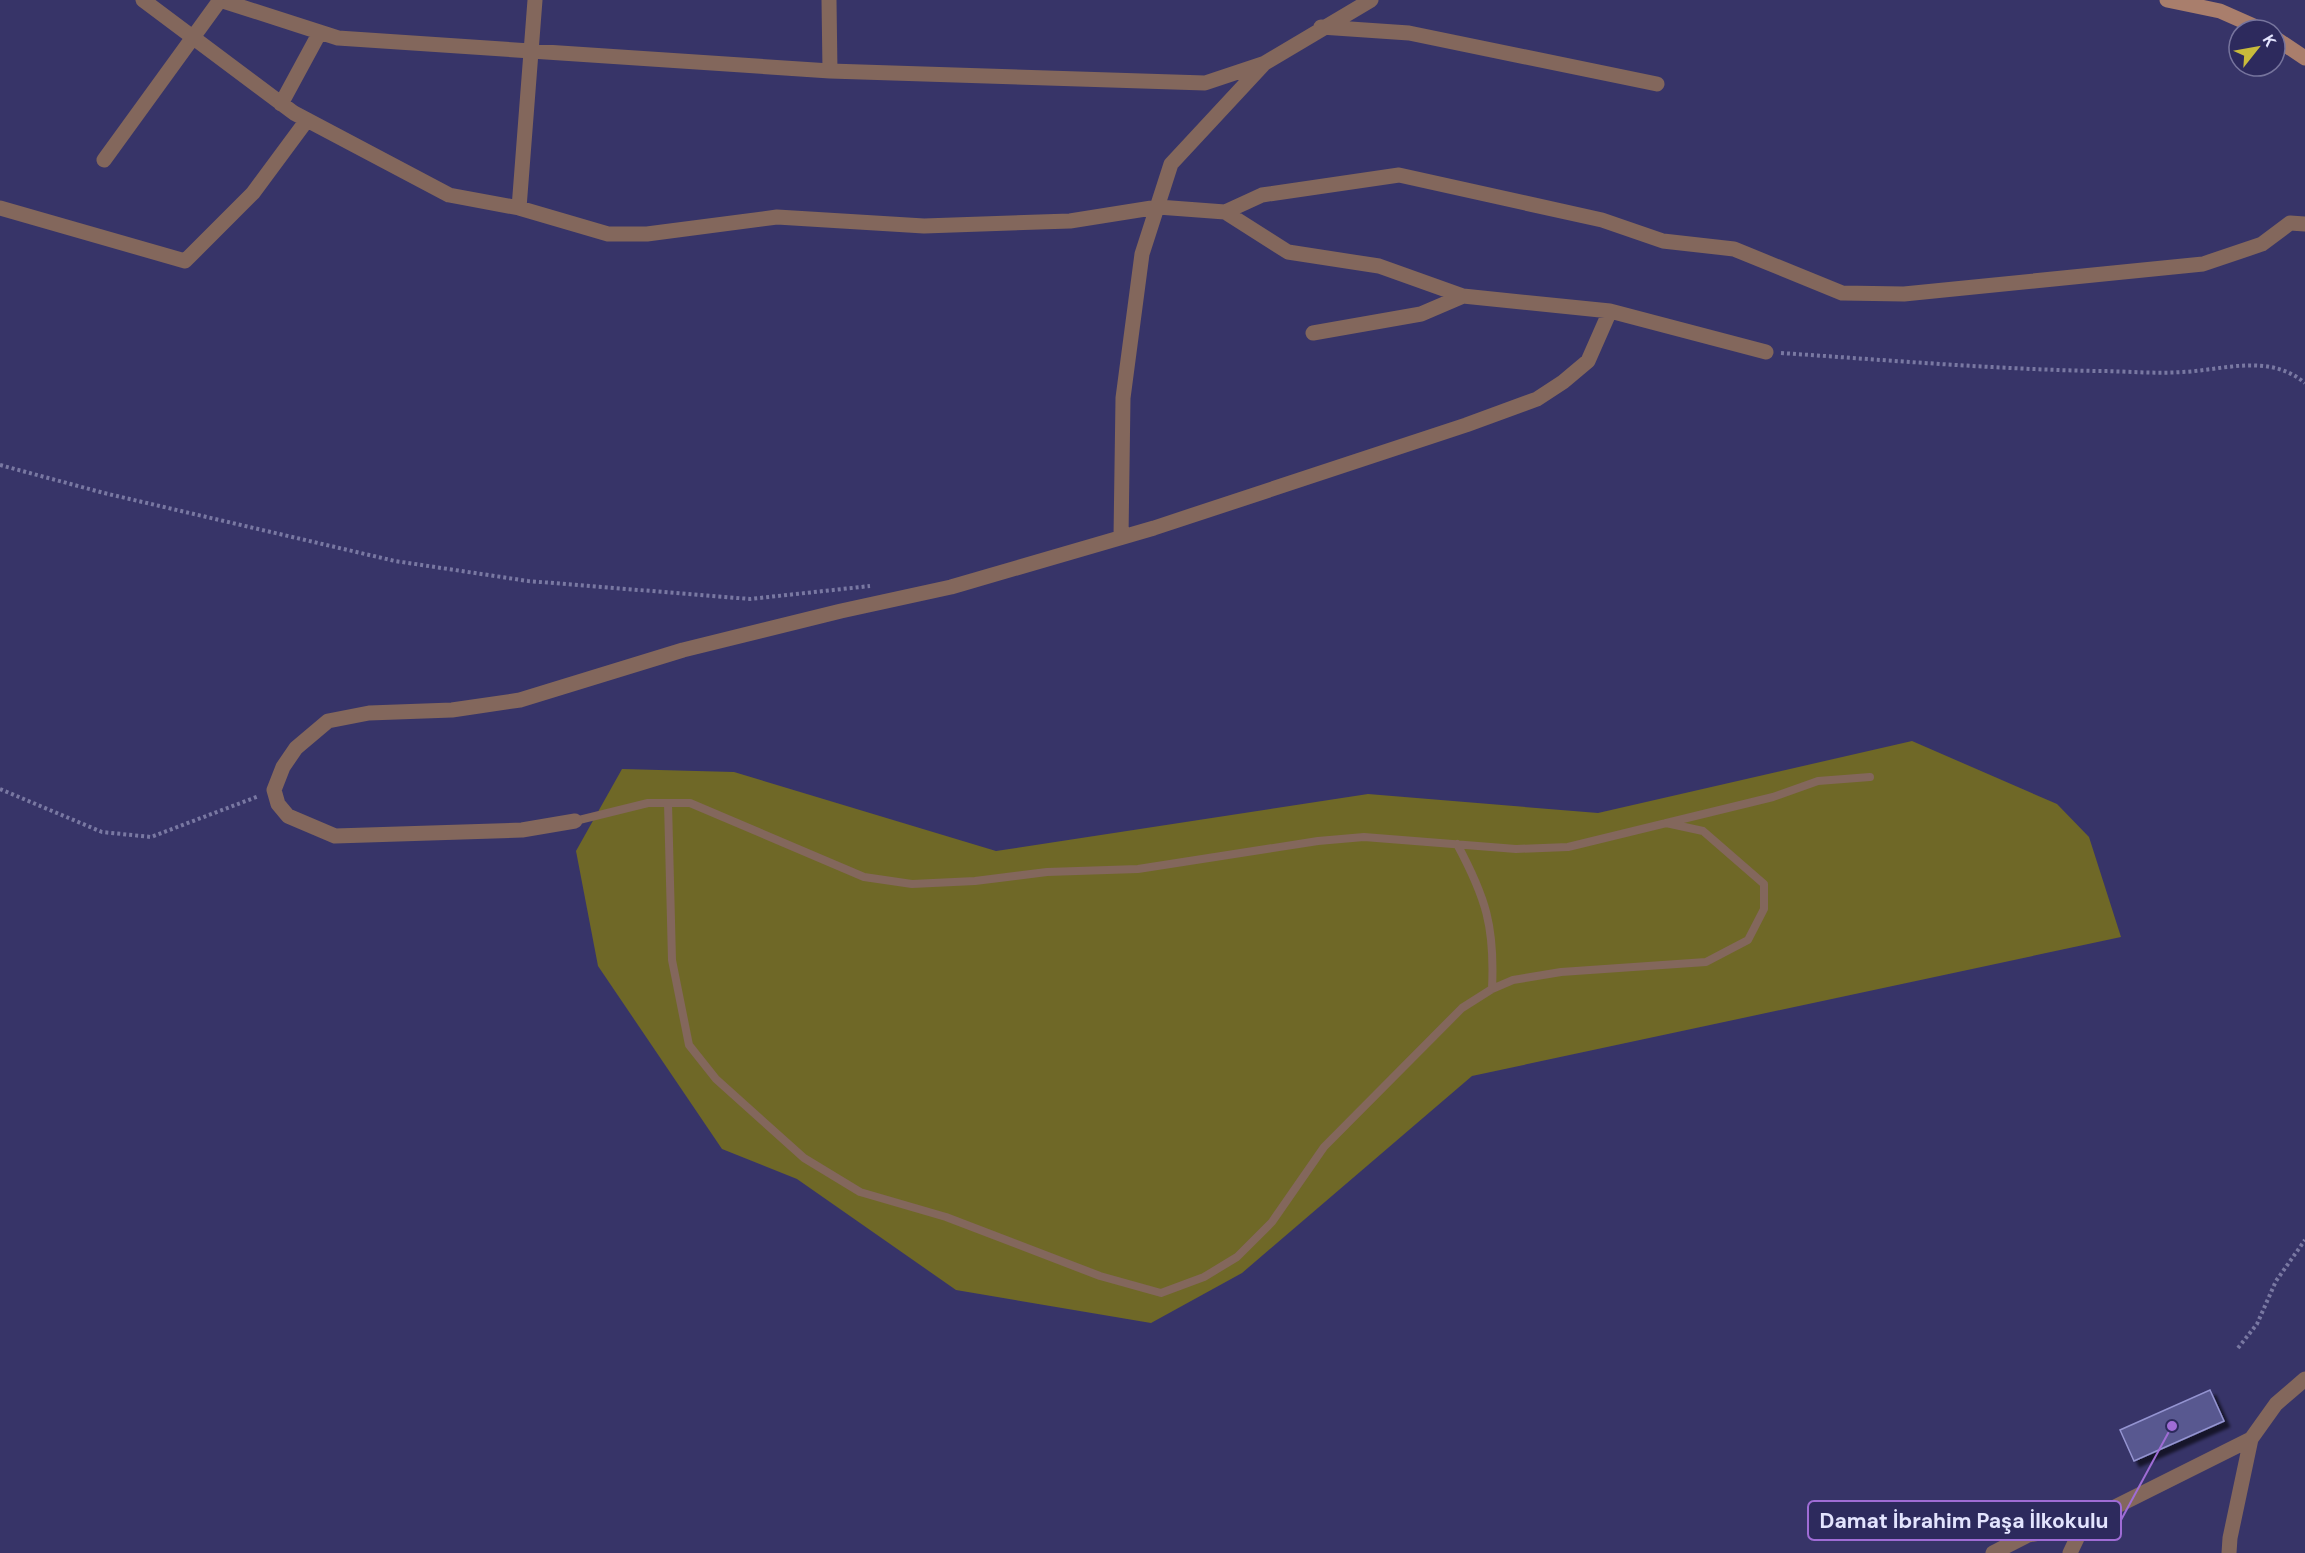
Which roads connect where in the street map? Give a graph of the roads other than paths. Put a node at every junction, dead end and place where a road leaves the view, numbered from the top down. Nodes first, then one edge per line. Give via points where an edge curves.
1 (143, 0) edge
2 (220, 0) edge
3 (535, 0) edge
4 (829, 0) edge
5 (1371, 0) edge
6 (2167, 0) edge
7 (2236, 18) edge
8 (1321, 27) junction
9 (320, 32) junction
10 (194, 38) junction
11 (2287, 46) edge
12 (531, 50) junction
13 (2305, 58) edge
14 (1265, 63) junction
15 (830, 70) junction
16 (1657, 84) dead end
17 (281, 104) junction
18 (307, 120) junction
19 (104, 160) dead end
20 (519, 207) junction
21 (1158, 207) junction
22 (0, 208) edge
23 (1225, 212) junction
24 (2305, 224) edge
25 (1463, 296) junction
26 (1610, 311) junction
27 (1313, 333) dead end
28 (1766, 352) road end
29 (1120, 537) junction
30 (1870, 777) dead end
31 (668, 803) junction
32 (575, 821) joint
33 (1666, 822) junction
34 (1457, 844) junction
35 (1492, 989) junction
36 (2305, 1378) edge
37 (2251, 1439) junction
38 (2107, 1510) junction
39 (1993, 1553) edge
40 (2070, 1553) edge
41 (2229, 1553) edge

1 - 10 street
2 - 9 street
2 - 10 street
3 - 12 street
4 - 15 street
5 - 8 street
6 - 7 main road
8 - 14 street
8 - 16 street via 1409,33
9 - 12 street via 338,38
9 - 17 street
10 - 17 street
10 - 19 street
11 - 13 main road
12 - 15 street
12 - 20 street
14 - 15 street via 1205,83
14 - 21 street via 1171,164
17 - 18 street
18 - 20 street via 449,195
18 - 22 street via 253,194 185,261
20 - 21 street via 608,234 647,234 777,217 924,226 1070,221
21 - 23 street
21 - 29 street via 1142,254 1123,398
23 - 24 street via 1263,195 1399,175 1602,220 1663,241 1734,249 1842,292 1904,294 2203,264 2262,244 2290,223
23 - 25 street via 1288,252 1379,266
25 - 26 street
25 - 27 street via 1421,314
26 - 28 street
26 - 29 street via 1588,361 1537,399
29 - 32 street via 951,587 683,650 520,700 328,721 296,748 274,790 278,804 288,816 335,836 522,830
30 - 33 lane via 1818,781 1773,797
31 - 32 lane via 648,803
31 - 34 lane via 690,803 864,877 912,884 1047,872 1138,869 1318,840 1364,837
31 - 35 lane via 672,960 689,1045 716,1079 804,1158 860,1191 946,1217 1100,1276 1161,1293 1204,1277 1237,1257 1272,1222 1324,1147 1462,1008
33 - 34 lane via 1568,847 1516,849
33 - 35 lane via 1703,831 1764,884 1764,909 1748,940 1706,962 1561,972 1513,980
34 - 35 lane via 1488,912 1494,949
36 - 37 street via 2276,1404
37 - 38 street
37 - 41 street
38 - 39 street via 2075,1527 2028,1535
38 - 40 street via 2079,1533

